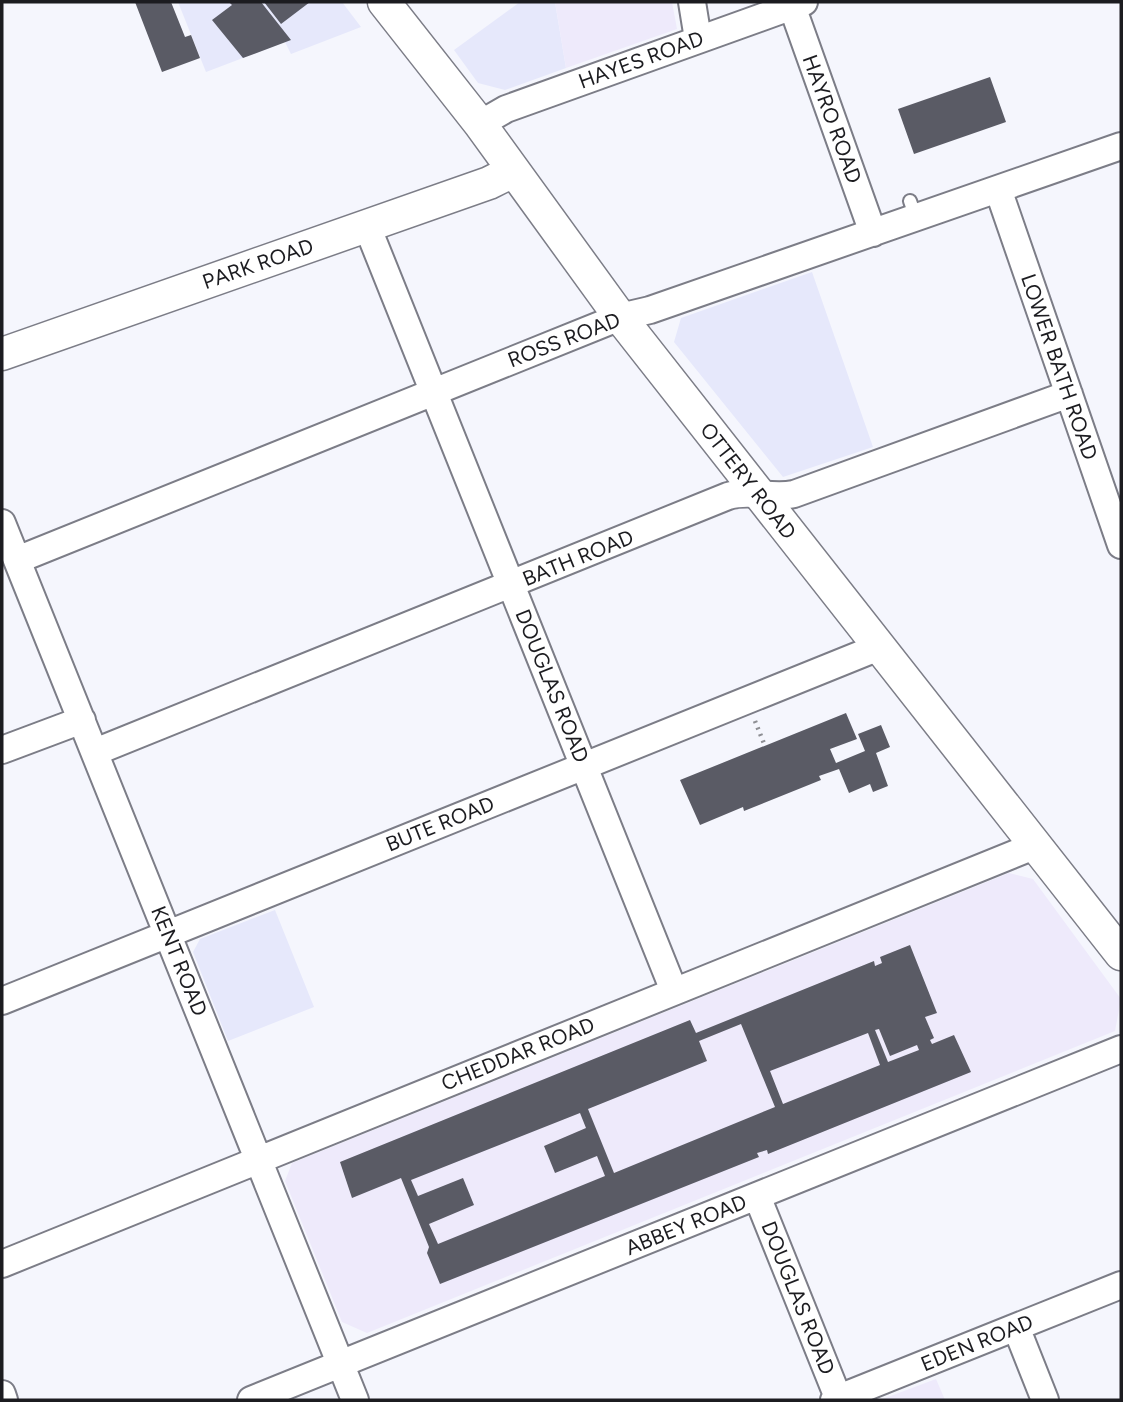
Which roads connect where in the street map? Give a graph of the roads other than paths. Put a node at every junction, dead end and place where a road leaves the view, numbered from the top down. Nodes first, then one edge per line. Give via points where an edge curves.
1 (384, 2) edge
2 (692, 2) edge
3 (798, 4) edge
4 (698, 39) junction
5 (480, 124) junction
6 (1121, 146) edge
7 (513, 171) junction
8 (998, 189) junction
9 (367, 226) junction
10 (873, 233) junction
11 (620, 317) junction
12 (2, 354) edge
13 (433, 392) junction
14 (1069, 394) junction
15 (758, 495) junction
16 (2, 523) edge
17 (1121, 545) edge
18 (17, 559) junction
19 (511, 585) junction
20 (879, 647) junction
21 (82, 720) junction
22 (2, 750) edge
23 (95, 752) junction
24 (584, 766) junction
25 (1034, 846) junction
26 (168, 934) junction
27 (1121, 954) edge
28 (674, 991) junction
29 (2, 1001) edge
30 (1121, 1049) edge
31 (257, 1160) junction
32 (757, 1196) junction
33 (2, 1264) edge
34 (1121, 1285) edge
35 (1016, 1327) junction
36 (340, 1364) junction
37 (2, 1394) edge
38 (4, 1400) edge
39 (251, 1400) edge
40 (355, 1400) edge
41 (837, 1400) edge
42 (1045, 1400) edge

1 - 5 street, OTTERY ROAD
2 - 4 street
3 - 4 street, HAYES ROAD
3 - 10 street, HAYRO ROAD
4 - 5 street, HAYES ROAD via 506,108
5 - 7 street, OTTERY ROAD
6 - 8 street, ROSS ROAD via 1048,164
7 - 9 street, PARK ROAD
7 - 11 street, OTTERY ROAD
8 - 10 street, ROSS ROAD via 913,209
8 - 14 street, LOWER BATH ROAD
9 - 12 street, PARK ROAD
9 - 13 street, DOUGLAS ROAD
10 - 11 street, ROSS ROAD
11 - 13 street, ROSS ROAD
11 - 15 street, OTTERY ROAD
13 - 18 street, ROSS ROAD
13 - 19 street, DOUGLAS ROAD
14 - 15 street, BATH ROAD via 794,494
14 - 17 street, LOWER BATH ROAD
15 - 19 street, BATH ROAD via 728,496
15 - 20 street, OTTERY ROAD
16 - 18 street, KENT ROAD
18 - 21 street, KENT ROAD
19 - 23 street, BATH ROAD
19 - 24 street, DOUGLAS ROAD
20 - 24 street, BUTE ROAD
20 - 25 street, OTTERY ROAD
21 - 22 street
21 - 23 street, KENT ROAD
23 - 26 street, KENT ROAD
24 - 26 street, BUTE ROAD
24 - 28 street, DOUGLAS ROAD
25 - 27 street, OTTERY ROAD
25 - 28 street, CHEDDAR ROAD
26 - 29 street, BUTE ROAD
26 - 31 street, KENT ROAD
28 - 31 street, CHEDDAR ROAD
30 - 32 street, ABBEY ROAD
31 - 33 street, CHEDDAR ROAD
31 - 36 street, KENT ROAD
32 - 36 street, ABBEY ROAD
32 - 41 street, DOUGLAS ROAD
34 - 35 street, EDEN ROAD
35 - 41 street, EDEN ROAD
35 - 42 street
36 - 39 street, ABBEY ROAD
36 - 40 street, KENT ROAD
37 - 38 street

